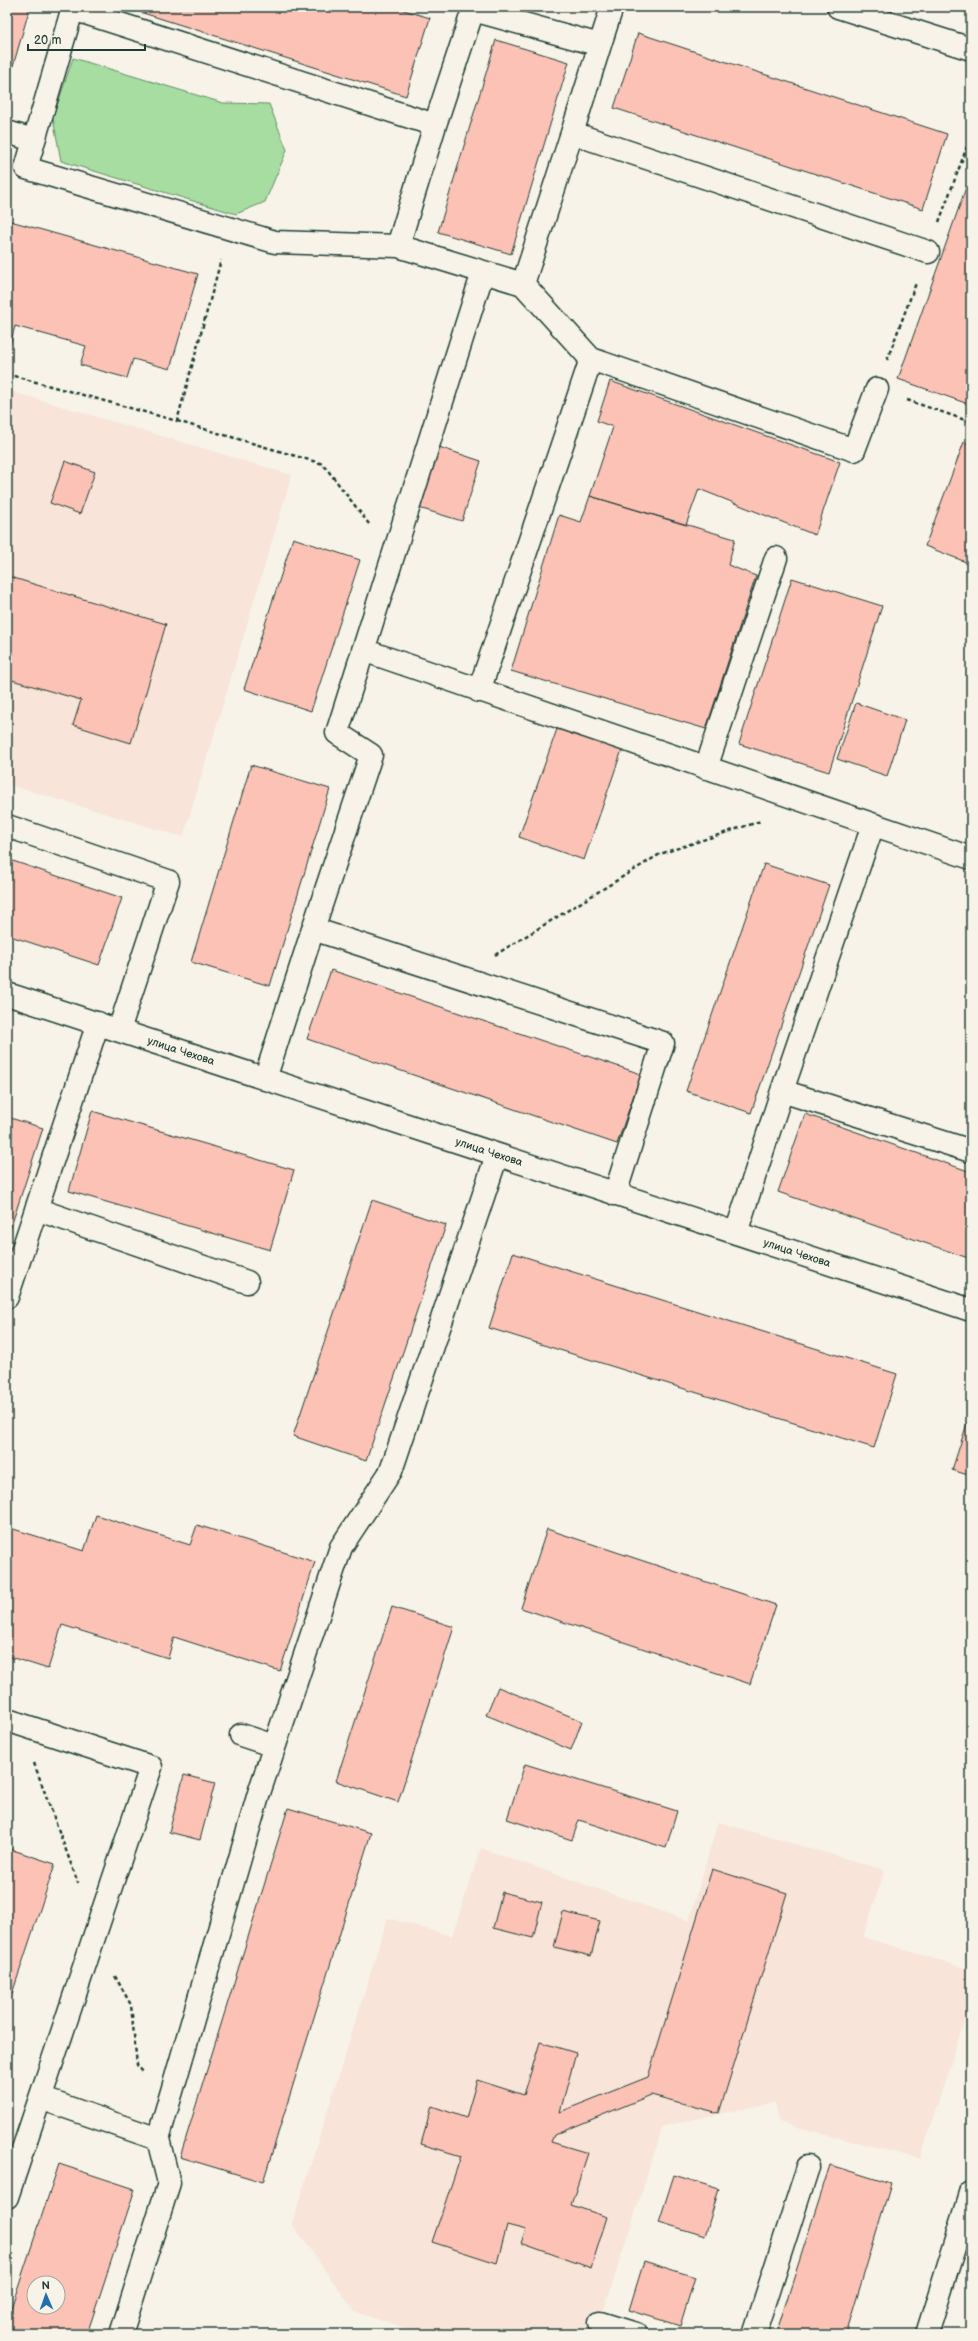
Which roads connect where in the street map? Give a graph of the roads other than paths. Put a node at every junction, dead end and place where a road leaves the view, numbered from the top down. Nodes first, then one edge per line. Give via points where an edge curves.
1 (612, 7) edge
2 (838, 7) edge
3 (73, 8) edge
4 (600, 46) junction
5 (971, 49) edge
6 (435, 125) junction
7 (7, 132) edge
8 (572, 134) junction
9 (33, 140) junction
10 (398, 246) junction
11 (928, 252) dead end
12 (483, 272) junction
13 (523, 284) junction
14 (591, 359) junction
15 (877, 389) road end
16 (776, 558) dead end
17 (364, 650) junction
18 (479, 690) junction
19 (706, 768) junction
20 (872, 825) junction
21 (7, 826) edge
22 (971, 858) edge
23 (314, 929) junction
24 (7, 994) edge
25 (98, 1023) junction
26 (119, 1030) junction
27 (265, 1078) junction
28 (782, 1091) junction
29 (971, 1151) edge
30 (497, 1155) junction
31 (615, 1194) junction
32 (36, 1209) junction
33 (736, 1233) junction
34 (247, 1282) dead end
35 (7, 1297) edge
36 (971, 1310) edge
37 (7, 1720) edge
38 (241, 1735) dead end
39 (274, 1746) junction
40 (40, 2098) junction
41 (158, 2139) junction
42 (808, 2167) dead end
43 (971, 2193) edge
44 (7, 2197) edge
45 (600, 2323) dead end
46 (121, 2334) edge
47 (636, 2334) edge
48 (754, 2334) edge
49 (927, 2334) edge

1 - 4 street
2 - 5 street
3 - 6 street
3 - 9 street
4 - 6 street via 474,10
4 - 8 street
6 - 10 street
7 - 9 street
8 - 11 street
8 - 13 street
9 - 10 street via 26,168 275,242
10 - 12 street
12 - 13 street
12 - 17 street
13 - 14 street
14 - 15 street via 854,450
14 - 18 street
16 - 19 street
17 - 18 street
17 - 23 street via 337,733 371,755
18 - 19 street
19 - 20 street
20 - 22 street
20 - 28 street
21 - 26 street via 168,881
23 - 27 street
23 - 31 street via 663,1043
24 - 25 street, улица Чехова
25 - 26 street, улица Чехова
25 - 32 street
26 - 27 street, улица Чехова
27 - 30 street, улица Чехова
28 - 29 street
28 - 33 street
30 - 31 street, улица Чехова
30 - 39 street via 391,1471 342,1547
31 - 33 street, улица Чехова
32 - 34 street
32 - 35 street
33 - 36 street, улица Чехова
37 - 40 street via 151,1767
38 - 39 street
39 - 41 street
40 - 41 street
40 - 44 street
41 - 46 street via 169,2183
42 - 48 street
43 - 49 street
45 - 47 street

